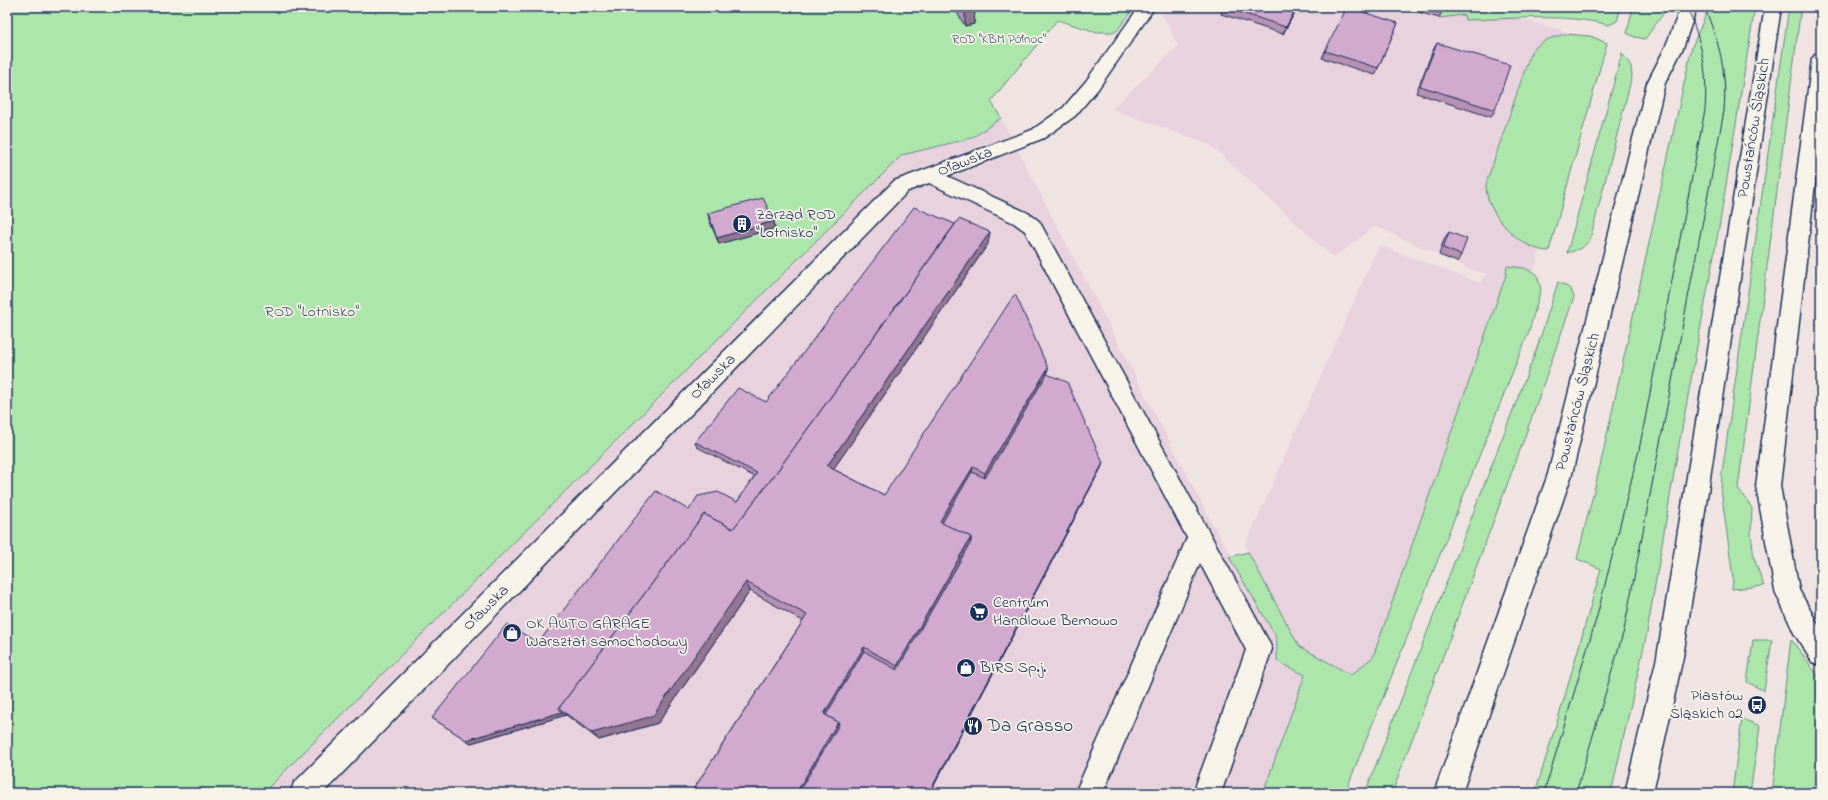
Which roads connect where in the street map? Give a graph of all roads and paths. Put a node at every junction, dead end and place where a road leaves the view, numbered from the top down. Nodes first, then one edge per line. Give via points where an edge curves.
1 (1148, 7) edge
2 (1689, 7) edge
3 (1773, 7) edge
4 (1821, 59) edge
5 (1815, 150) edge
6 (929, 175) junction
7 (1199, 537) junction
8 (1821, 653) edge
9 (304, 793) edge
10 (1089, 793) edge
11 (1207, 793) edge
12 (1448, 793) edge
13 (1639, 793) edge

1 - 6 main road, Oławska via 1092,85 1069,112 1038,134
2 - 12 main road, Powstańców Śląskich via 1674,48 1656,83 1560,474
3 - 13 main road, Powstańców Śląskich via 1670,657
4 - 5 main road
5 - 8 main road via 1768,486 1787,591
6 - 7 main road via 1022,218 1032,226
6 - 9 main road, Oławska via 901,186
7 - 10 main road
7 - 11 main road via 1259,649

